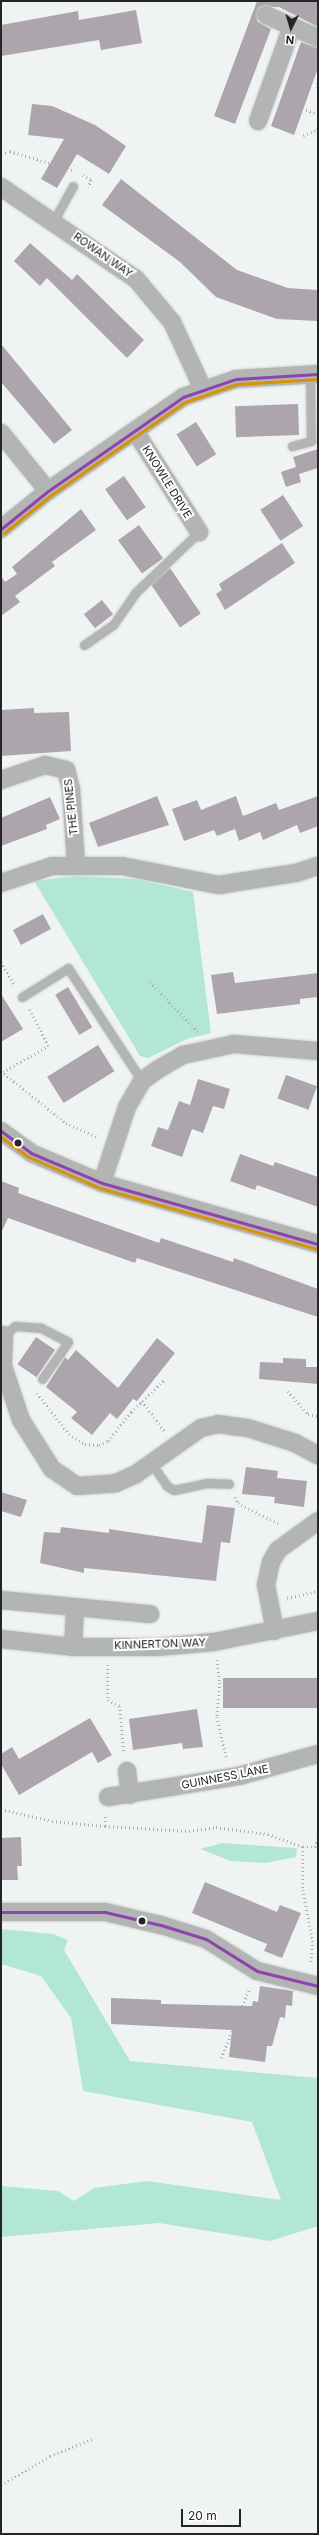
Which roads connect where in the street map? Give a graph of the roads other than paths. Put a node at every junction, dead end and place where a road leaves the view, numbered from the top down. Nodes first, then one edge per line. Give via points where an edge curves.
1 (266, 15) dead end
2 (292, 26) junction
3 (318, 38) edge
4 (258, 120) dead end
5 (73, 186) road end
6 (1, 187) edge
7 (53, 222) junction
8 (314, 374) edge
9 (203, 389) junction
10 (135, 431) junction
11 (1, 433) edge
12 (292, 446) dead end
13 (48, 492) junction
14 (1, 529) edge
15 (199, 532) joint
16 (84, 645) dead end
17 (1, 780) edge
18 (76, 865) junction
19 (318, 866) edge
20 (1, 883) edge
21 (22, 997) road end
22 (318, 1051) edge
23 (142, 1081) junction
24 (1, 1131) edge
25 (102, 1183) junction
26 (318, 1244) edge
27 (4, 1335) joint
28 (2, 1366) edge
29 (42, 1379) dead end
30 (318, 1455) edge
31 (151, 1463) junction
32 (229, 1484) road end
33 (318, 1521) edge
34 (1, 1600) edge
35 (75, 1608) junction
36 (150, 1614) dead end
37 (318, 1621) edge
38 (274, 1631) junction
39 (1, 1639) edge
40 (73, 1646) junction
41 (318, 1754) edge
42 (127, 1771) road end
43 (130, 1795) junction
44 (108, 1797) dead end
45 (1, 1912) edge
46 (314, 1986) edge

1 - 2 street
2 - 3 street
2 - 4 street
5 - 7 lane
6 - 7 street, ROWAN WAY
7 - 9 street, ROWAN WAY via 115,262 160,306 172,322
8 - 9 street via 236,379
8 - 12 lane via 311,441
9 - 10 street via 177,402
10 - 13 street
10 - 15 street, KNOWLE DRIVE
11 - 13 street
13 - 14 street
15 - 16 lane via 136,592 113,625
17 - 18 street, THE PINES via 45,765 66,770 71,789
18 - 19 street via 122,866 219,885 296,873
18 - 20 street via 38,869
21 - 23 lane via 68,968
22 - 23 street via 279,1046 214,1048 182,1055
23 - 25 street via 127,1107
24 - 25 street via 31,1153
25 - 26 street
27 - 28 street
27 - 29 lane via 15,1326 42,1328 68,1342
28 - 31 street via 30,1438 64,1479 77,1486 107,1486
30 - 31 street via 295,1443 214,1417
31 - 32 lane via 167,1486 174,1490 206,1483
33 - 38 street via 278,1550 271,1562 267,1603
34 - 35 street
35 - 36 street
35 - 40 street
37 - 38 street, KINNERTON WAY
38 - 40 street, KINNERTON WAY via 214,1642
39 - 40 street, KINNERTON WAY
41 - 43 street, GUINNESS LANE via 231,1778
42 - 43 street
43 - 44 street, GUINNESS LANE
45 - 46 street via 105,1912 160,1925 206,1939 257,1971

